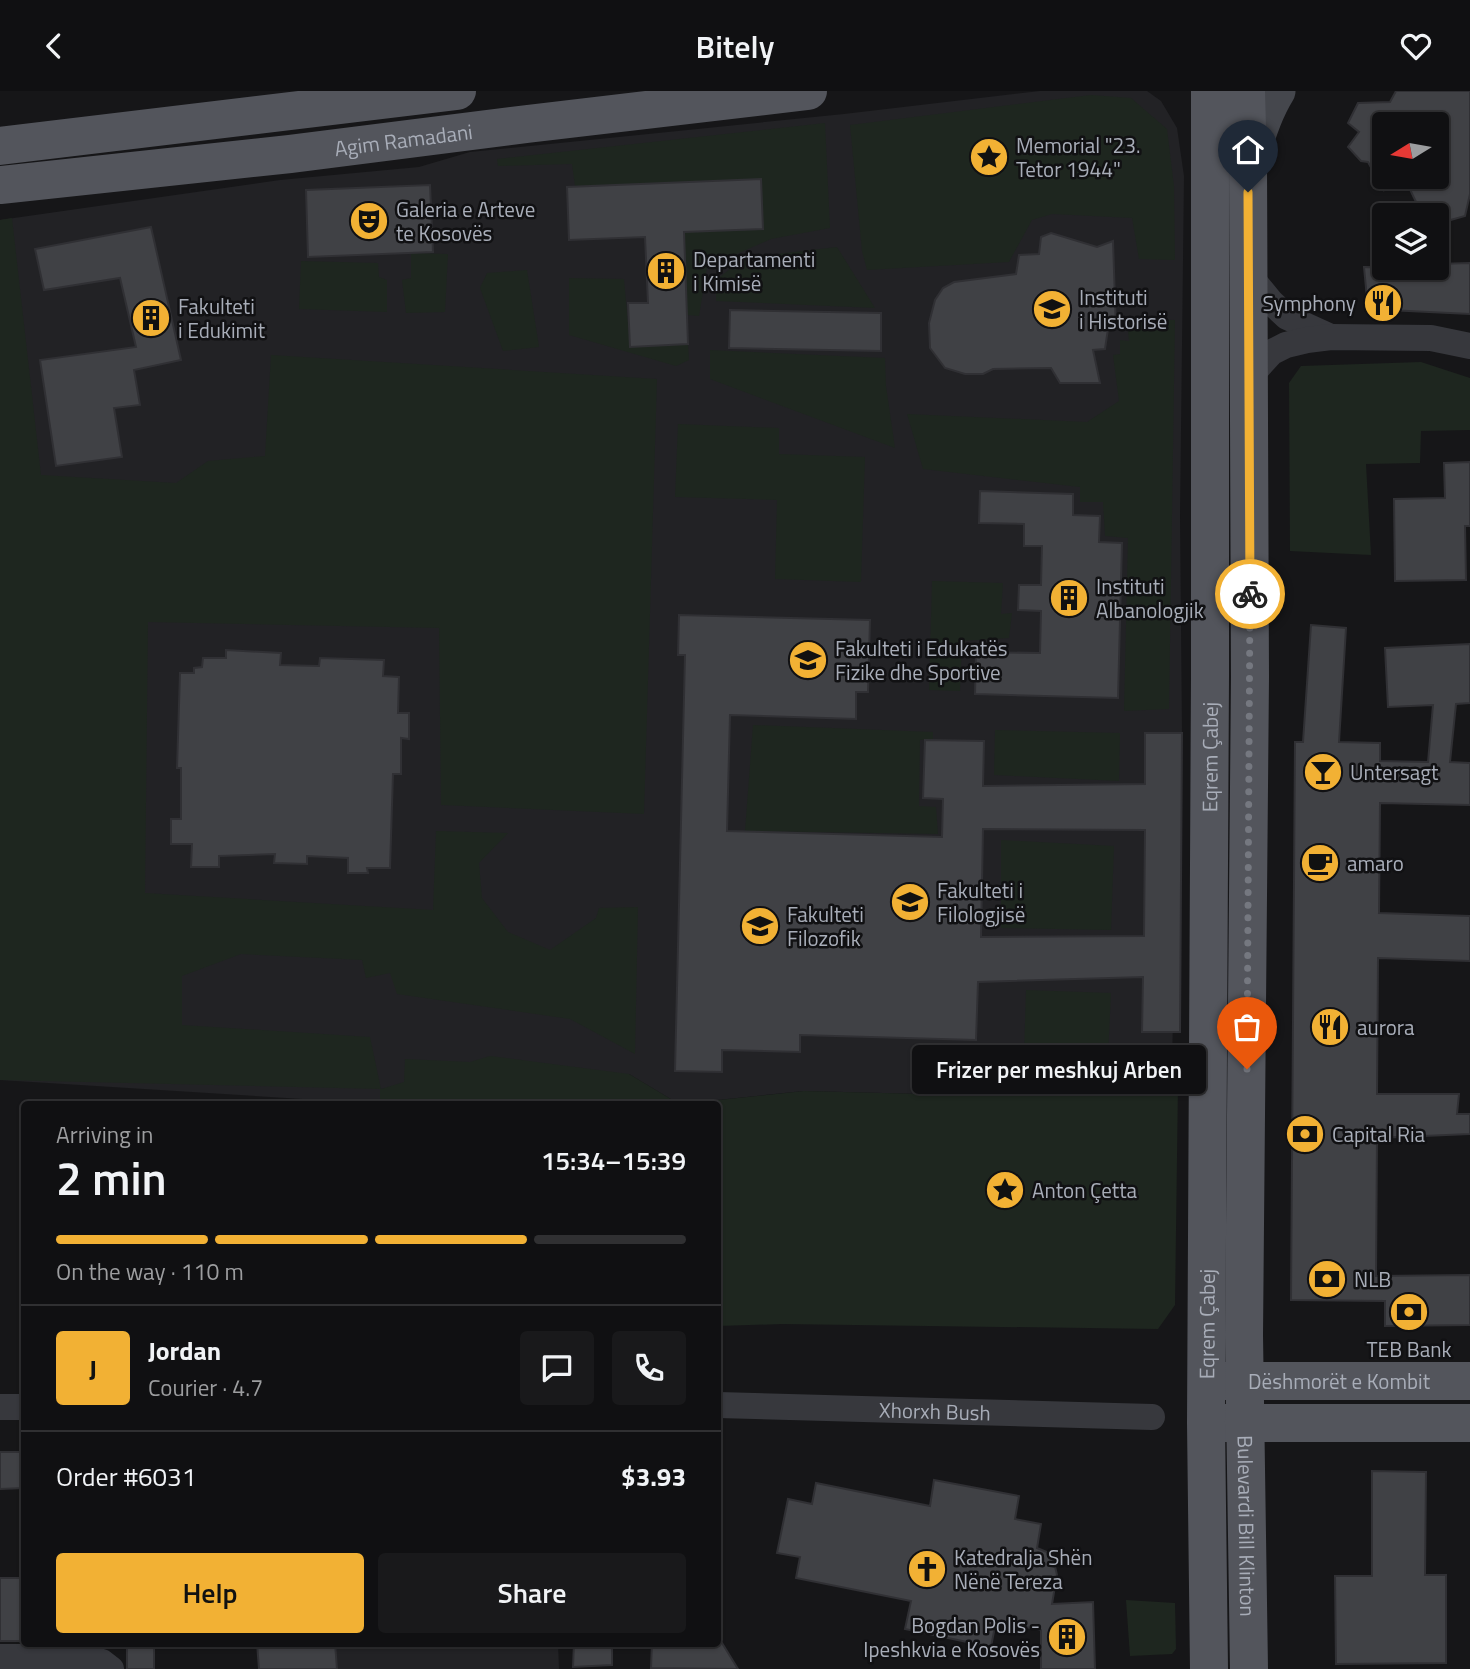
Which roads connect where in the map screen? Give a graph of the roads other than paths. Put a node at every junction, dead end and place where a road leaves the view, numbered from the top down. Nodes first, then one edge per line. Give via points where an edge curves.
1 (457, 91) edge
2 (808, 91) edge
3 (1185, 91) edge
4 (1210, 91) edge
5 (1246, 91) edge
6 (1277, 91) edge
7 (0, 146) edge
8 (1210, 164) junction
9 (1248, 164) junction
10 (0, 185) edge
11 (1248, 274) junction
12 (1331, 337) junction
13 (1470, 346) edge
14 (1248, 379) junction
15 (1206, 1381) junction
16 (1246, 1381) junction
17 (1470, 1381) edge
18 (721, 1405) edge
19 (0, 1407) edge
20 (21, 1407) edge
21 (1152, 1417) dead end
22 (1206, 1423) junction
23 (1245, 1423) junction
24 (1470, 1423) edge
25 (0, 1657) edge
26 (111, 1669) edge
27 (1209, 1669) edge
28 (1249, 1669) edge

1 - 7 main road, Agim Ramadani
2 - 10 main road, Agim Ramadani
3 - 8 main road via 1198,114
4 - 8 main road, Eqrem Çabej
5 - 9 main road, Eqrem Çabej
6 - 9 main road
8 - 15 main road, Eqrem Çabej
9 - 11 main road, Eqrem Çabej
11 - 12 street via 1287,317
11 - 14 main road, Eqrem Çabej
12 - 13 street via 1431,338
12 - 14 street via 1272,352
14 - 16 main road, Eqrem Çabej
15 - 16 main road, Dëshmorët e Kombit
15 - 22 main road, Eqrem Çabej
16 - 17 main road, Dëshmorët e Kombit
16 - 23 main road, Bulevardi Bill Klinton
18 - 21 street, Xhorxh Bush
19 - 20 street
22 - 23 main road, Dëshmorët e Kombit
22 - 27 main road, Bulevardi Bill Klinton
23 - 24 main road, Dëshmorët e Kombit
23 - 28 main road, Bulevardi Bill Klinton
25 - 26 street via 87,1657

